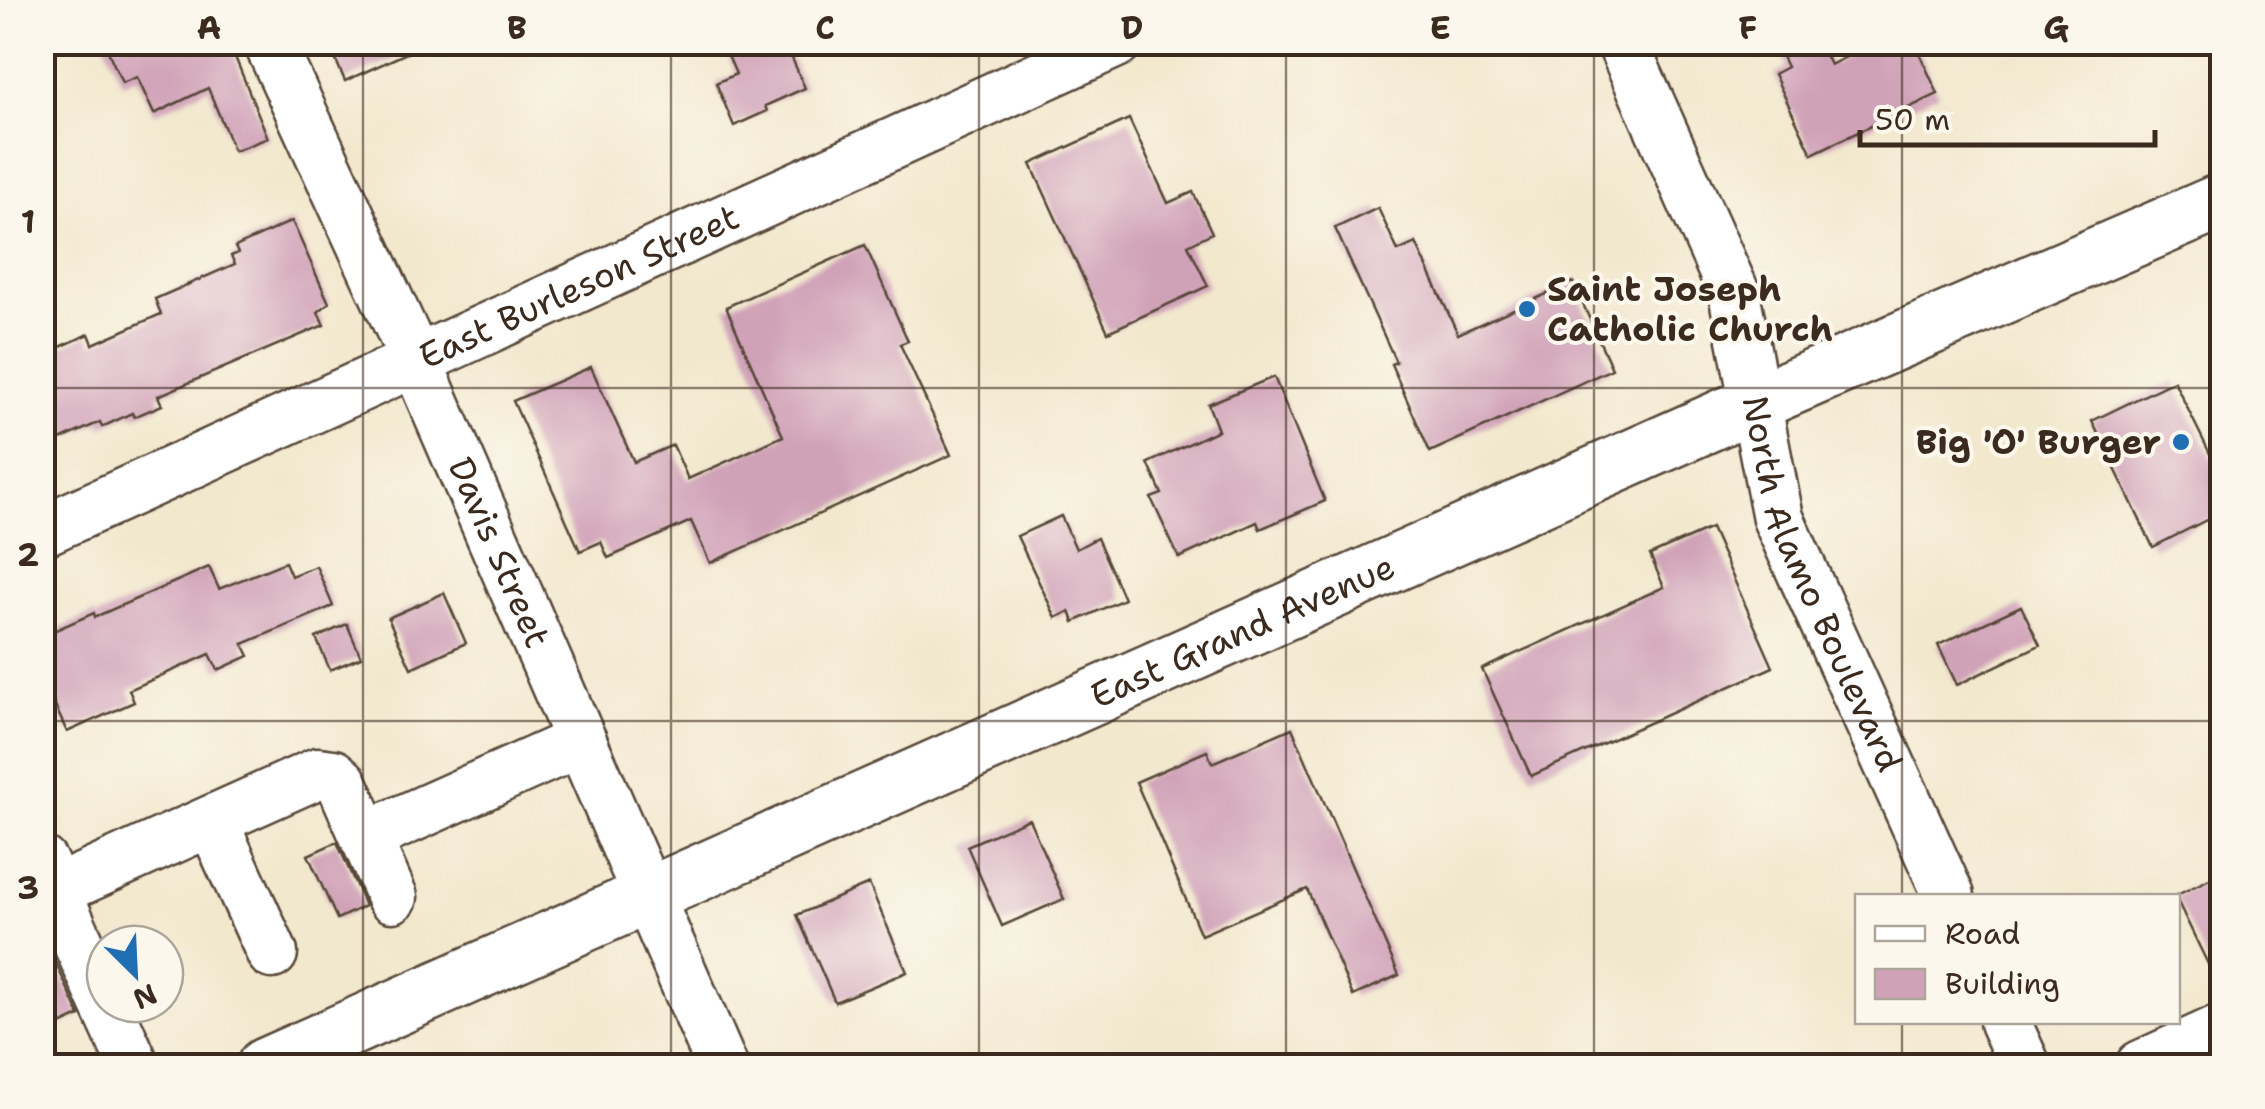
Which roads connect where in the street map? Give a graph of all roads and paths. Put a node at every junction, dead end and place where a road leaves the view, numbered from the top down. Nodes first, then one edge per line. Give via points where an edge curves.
1 (269, 42) edge
2 (1116, 42) edge
3 (1622, 42) edge
4 (2222, 202) edge
5 (416, 360) junction
6 (1757, 402) junction
7 (42, 530) edge
8 (582, 741) junction
9 (212, 820) junction
10 (366, 837) junction
11 (49, 876) edge
12 (1948, 894) edge
13 (648, 896) junction
14 (392, 897) dead end
15 (272, 953) dead end
16 (85, 958) edge
17 (115, 1024) edge
18 (2006, 1024) edge
19 (2222, 1029) edge
20 (134, 1066) edge
21 (265, 1066) edge
22 (722, 1066) edge
23 (2025, 1066) edge
24 (2141, 1066) edge

1 - 5 street, Davis Street
2 - 5 street, East Burleson Street
3 - 6 street, North Alamo Boulevard via 1734,293
4 - 6 highway, East Grand Avenue
5 - 7 street, East Burleson Street
5 - 8 street, Davis Street
6 - 12 street, North Alamo Boulevard via 1778,518
6 - 13 highway, East Grand Avenue
8 - 10 street
8 - 13 street, Davis Street
9 - 10 street via 318,773 342,783
9 - 11 street
9 - 15 street
10 - 14 street
11 - 16 street
13 - 21 highway, East Grand Avenue
13 - 22 street, Davis Street
17 - 20 street
18 - 23 street
19 - 24 street

